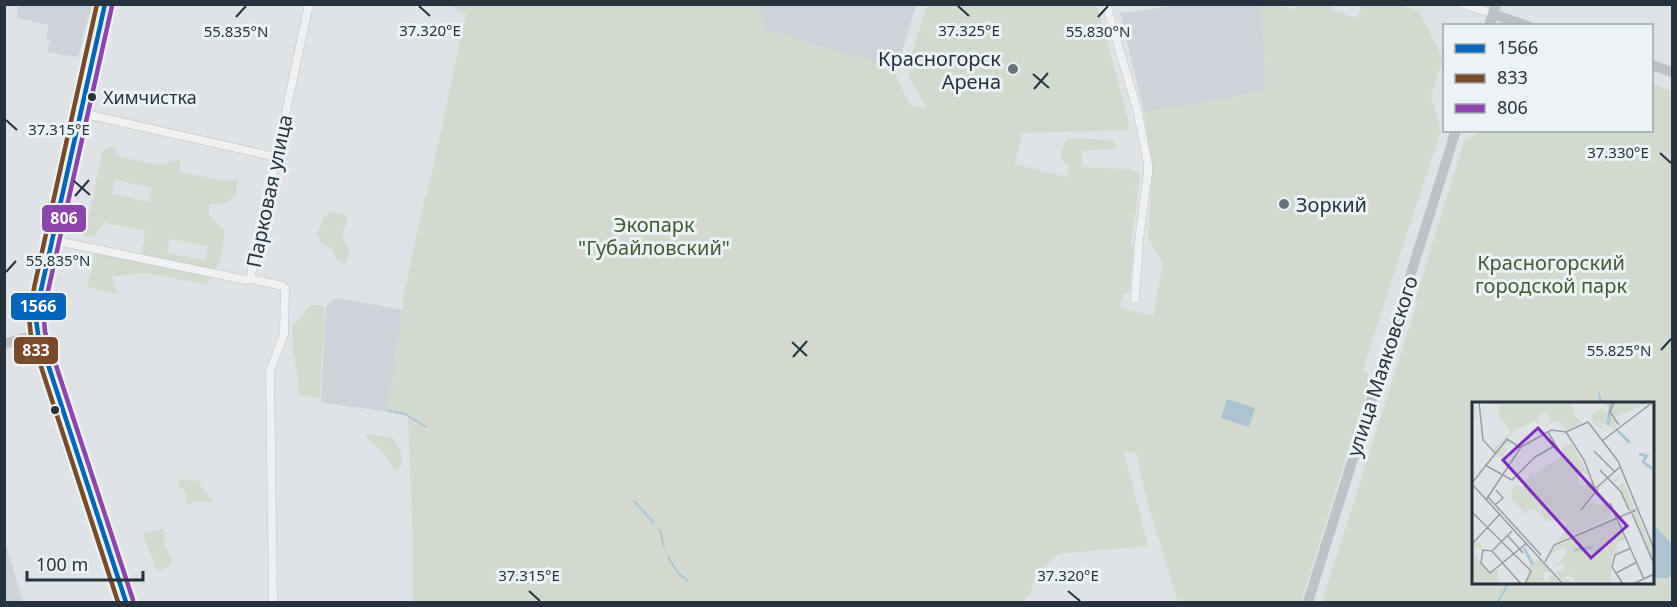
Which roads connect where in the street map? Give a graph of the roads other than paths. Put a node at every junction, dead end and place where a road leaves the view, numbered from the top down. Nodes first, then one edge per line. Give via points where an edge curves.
1 (105, 4) edge
2 (309, 4) edge
3 (1106, 4) edge
4 (1463, 4) edge
5 (1494, 9) edge
6 (1490, 24) edge
7 (1524, 24) edge
8 (1653, 65) edge
9 (1672, 72) edge
10 (81, 113) junction
11 (1455, 132) edge
12 (276, 157) junction
13 (52, 240) junction
14 (250, 279) junction
15 (1135, 299) dead end
16 (38, 334) junction
17 (4, 344) edge
18 (126, 603) edge
19 (273, 603) edge
20 (1308, 603) edge

1 - 10 main road
2 - 12 street, Парковая улица
3 - 15 street via 1138,113 1148,164
4 - 5 street
5 - 6 main road
5 - 7 main road
8 - 9 main road
10 - 12 street
10 - 13 main road
11 - 20 main road, улица Маяковского
12 - 14 street, Парковая улица
13 - 14 street
13 - 16 main road via 36,319
14 - 19 street, Парковая улица via 285,288 284,334 270,371
16 - 17 main road
16 - 18 main road

